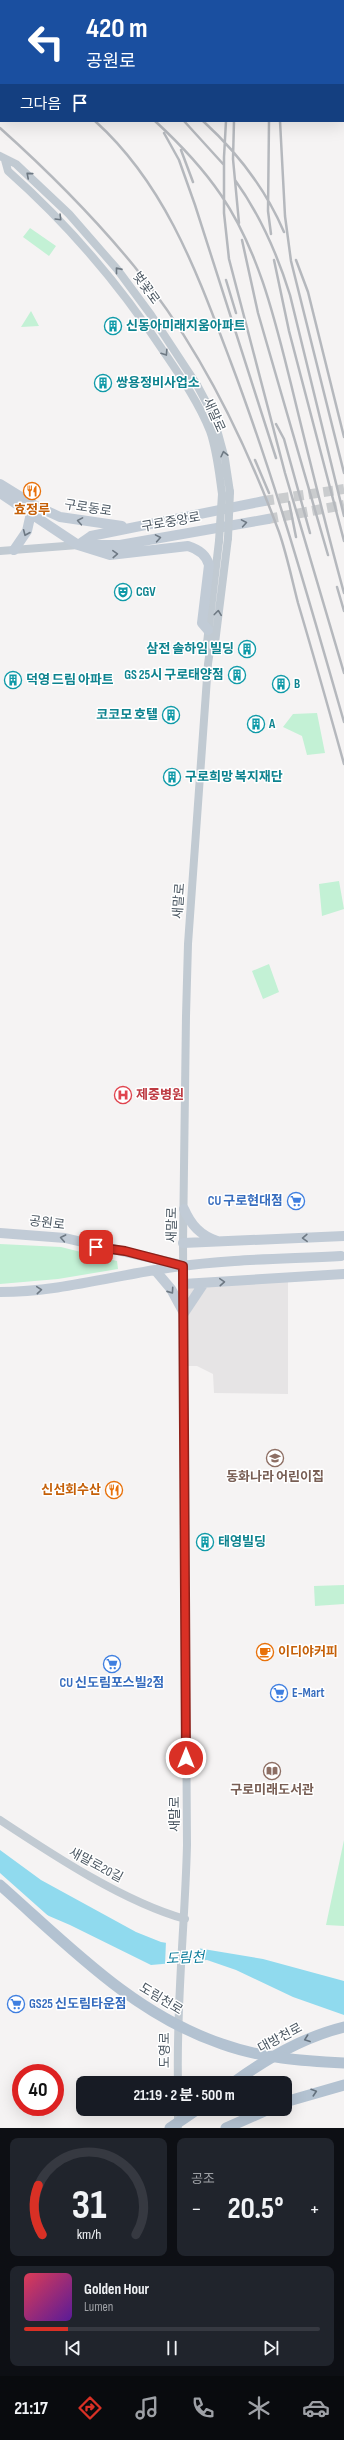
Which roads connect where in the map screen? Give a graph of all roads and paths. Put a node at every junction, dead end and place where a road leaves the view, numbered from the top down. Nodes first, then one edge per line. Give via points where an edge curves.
1 (2, 158) edge
2 (0, 484) edge
3 (226, 493) junction
4 (0, 494) edge
5 (264, 501) tunnel mouth
6 (38, 514) junction
7 (229, 515) joint
8 (268, 519) tunnel mouth
9 (132, 526) junction
10 (78, 545) junction
11 (14, 550) junction
12 (0, 551) edge
13 (208, 630) junction
14 (210, 650) junction
15 (184, 1209) junction
16 (0, 1233) edge
17 (344, 1236) edge
18 (221, 1242) junction
19 (183, 1243) junction
20 (341, 1256) dead end
21 (183, 1266) junction
22 (155, 1270) junction
23 (344, 1274) edge
24 (204, 1283) junction
25 (183, 1284) junction
26 (0, 1292) edge
27 (184, 1313) junction
28 (0, 1820) edge
29 (0, 1885) edge
30 (185, 1920) junction
31 (344, 2026) edge
32 (344, 2063) edge
33 (178, 2076) edge
34 (244, 2076) edge
35 (344, 2084) edge
36 (292, 2100) edge
37 (178, 2116) edge
38 (188, 2116) edge
39 (253, 2116) edge
40 (170, 2128) edge
41 (178, 2128) edge
42 (226, 2128) edge

1 - 3 street, 벚꽃로 via 16,164 69,214 117,269 155,320 214,415 225,459
2 - 6 main road, 구로동로
3 - 7 street, 벚꽃로, bridge
3 - 13 street, 새말로, bridge
4 - 6 main road, 구로동로
5 - 9 main road, 구로중앙로, bridge
9 -> 6 main road, 구로동로 via 96,524
6 - 10 main road, 구로동로
6 -> 11 main road
14 -> 7 street, 새말로, bridge via 215,642
10 -> 8 main road, 구로중앙로, bridge via 120,545
9 - 10 main road, 구로중앙로 via 91,536
10 - 11 street, 구로중앙로
10 -> 13 main road, 구로동로 via 110,555 188,546 198,550 206,558 208,565 202,623
11 - 12 street, 구로중앙로
13 - 14 street, 새말로 via 207,643
14 - 15 street, 새말로 via 206,676 188,944
15 - 18 main road via 190,1223 199,1232
15 - 19 street, 새말로
21 -> 16 main road, 공원로 via 65,1238
17 -> 18 main road
18 - 19 main road
19 - 21 street, 새말로
20 - 21 main road, 공원로
21 - 22 main road, 공원로
21 - 25 street, 새말로
26 -> 22 main road, 공원로 via 58,1288
22 -> 27 main road
24 -> 23 main road
24 - 25 main road
24 - 27 main road
25 - 27 street, 새말로
27 - 30 street, 새말로 via 187,1846
28 - 30 street, 새말로20길 via 50,1853 108,1886 168,1915
29 - 32 main road, 도림천로, bridge via 121,1991 156,2014 207,2039 241,2050 310,2061
30 - 33 street, 도영로 via 178,2026
31 -> 34 main road, 대방천로 via 302,2041 275,2055
36 -> 35 main road
37 - 41 street
38 - 40 main road, bridge
39 - 42 main road

